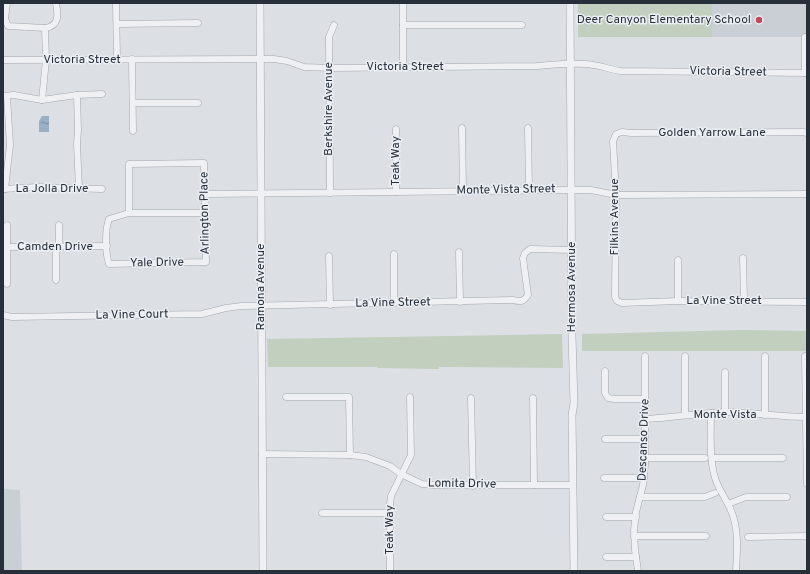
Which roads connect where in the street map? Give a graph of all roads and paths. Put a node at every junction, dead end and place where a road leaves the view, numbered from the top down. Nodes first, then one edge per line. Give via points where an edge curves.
1 (7, 3) edge
2 (56, 3) edge
3 (116, 3) edge
4 (260, 3) edge
5 (403, 3) edge
6 (570, 3) edge
7 (198, 23) dead end
8 (117, 24) junction
9 (334, 25) dead end
10 (403, 25) junction
11 (522, 25) dead end
12 (45, 28) junction
13 (805, 37) dead end
14 (117, 59) junction
15 (132, 59) junction
16 (260, 59) junction
17 (3, 60) edge
18 (46, 60) junction
19 (571, 64) junction
20 (402, 67) junction
21 (330, 68) junction
22 (806, 73) edge
23 (102, 94) dead end
24 (77, 95) junction
25 (5, 96) edge
26 (42, 100) junction
27 (133, 103) junction
28 (198, 103) dead end
29 (462, 128) dead end
30 (528, 128) dead end
31 (396, 129) dead end
32 (133, 131) dead end
33 (807, 133) edge
34 (616, 134) joint
35 (4, 189) edge
36 (78, 189) junction
37 (102, 189) dead end
38 (529, 190) junction
39 (572, 190) junction
40 (464, 191) junction
41 (396, 192) junction
42 (260, 193) junction
43 (330, 193) junction
44 (205, 194) junction
45 (807, 194) edge
46 (616, 195) junction
47 (129, 213) junction
48 (205, 213) junction
49 (7, 225) dead end
50 (59, 225) dead end
51 (107, 246) junction
52 (5, 247) edge
53 (59, 247) junction
54 (572, 250) junction
55 (459, 252) dead end
56 (394, 254) dead end
57 (329, 256) dead end
58 (743, 258) dead end
59 (678, 260) dead end
60 (206, 262) joint
61 (56, 280) dead end
62 (6, 284) dead end
63 (617, 301) joint
64 (678, 301) junction
65 (744, 301) junction
66 (460, 302) junction
67 (807, 302) edge
68 (394, 303) junction
69 (330, 305) junction
70 (261, 306) junction
71 (3, 314) edge
72 (645, 356) dead end
73 (685, 356) dead end
74 (765, 356) dead end
75 (805, 356) dead end
76 (605, 371) dead end
77 (725, 372) dead end
78 (286, 397) dead end
79 (410, 397) dead end
80 (471, 398) dead end
81 (533, 398) dead end
82 (645, 399) junction
83 (806, 399) edge
84 (725, 412) junction
85 (711, 413) junction
86 (685, 415) junction
87 (765, 415) junction
88 (805, 417) junction
89 (645, 419) junction
90 (605, 439) dead end
91 (645, 439) junction
92 (806, 439) edge
93 (262, 454) junction
94 (350, 455) junction
95 (646, 458) junction
96 (708, 458) junction
97 (783, 458) dead end
98 (401, 474) junction
99 (604, 478) dead end
100 (644, 478) junction
101 (807, 480) edge
102 (534, 485) junction
103 (572, 485) junction
104 (473, 486) junction
105 (715, 493) dead end
106 (640, 497) junction
107 (787, 497) dead end
108 (728, 504) junction
109 (322, 513) dead end
110 (390, 513) junction
111 (606, 518) dead end
112 (636, 518) junction
113 (634, 536) junction
114 (706, 536) dead end
115 (807, 536) edge
116 (748, 537) dead end
117 (606, 557) dead end
118 (636, 557) junction
119 (263, 571) edge
120 (390, 571) edge
121 (574, 571) edge
122 (638, 571) edge
123 (736, 571) edge

1 - 12 street via 5,19 8,26
2 - 12 street via 56,23
3 - 8 street
4 - 16 street, Ramona Avenue
5 - 10 street
6 - 19 street, Hermosa Avenue
7 - 8 street
8 - 14 street
9 - 21 street, Berkshire Avenue via 329,37
10 - 11 street
10 - 20 street
12 - 18 street
13 - 22 street
14 - 15 street, Victoria Street
14 - 18 street, Victoria Street
15 - 16 street, Victoria Street
15 - 27 street
16 - 21 street, Victoria Street via 287,61 304,67
16 - 42 street, Ramona Avenue
17 - 18 street, Victoria Street
18 - 26 street
19 - 20 street, Victoria Street
19 - 22 street, Victoria Street via 593,64 620,71
19 - 39 street, Hermosa Avenue
20 - 21 street, Victoria Street
21 - 43 street, Berkshire Avenue
23 - 24 street
24 - 26 street
24 - 36 street
25 - 26 street
25 - 35 street via 10,145
27 - 28 street
27 - 32 street
29 - 40 street
30 - 38 street
31 - 41 street, Teak Way
33 - 34 street, Golden Yarrow Lane
34 - 46 street, Filkins Avenue via 613,141
35 - 36 street, La Jolla Drive
36 - 37 street, La Jolla Drive
38 - 39 street, Monte Vista Street
38 - 40 street, Monte Vista Street
39 - 46 street, Monte Vista Street via 591,190
39 - 54 street, Hermosa Avenue
40 - 41 street, Monte Vista Street
41 - 43 street, Monte Vista Street
42 - 43 street, Monte Vista Street
42 - 44 street, Monte Vista Street
42 - 70 street, Ramona Avenue
44 - 47 street, Arlington Place via 204,163 129,164
44 - 48 street, Arlington Place
45 - 46 street, Monte Vista Street
46 - 63 street, Filkins Avenue
47 - 48 street
47 - 51 street via 110,219 107,224
48 - 60 street, Arlington Place
49 - 52 street
50 - 53 street
51 - 53 street, Camden Drive
51 - 60 street, Yale Drive via 109,264
52 - 53 street, Camden Drive
52 - 62 street
53 - 61 street via 56,252
54 - 66 street, La Vine Street via 530,249 526,253 523,258 528,295 521,302
54 - 103 street, Hermosa Avenue
55 - 66 street
56 - 68 street
57 - 69 street
58 - 65 street
59 - 64 street
63 - 64 street, La Vine Street
64 - 65 street, La Vine Street
65 - 67 street, La Vine Street
66 - 68 street, La Vine Street
68 - 69 street, La Vine Street
69 - 70 street, La Vine Street
70 - 71 street, La Vine Court via 226,308 202,314
70 - 93 street, Ramona Avenue
72 - 82 street, Descanso Drive
73 - 86 street
74 - 87 street
75 - 83 street
76 - 82 street via 605,393 608,398
77 - 84 street
78 - 94 street via 349,397
79 - 98 street, Teak Way via 411,455
80 - 104 street
81 - 102 street
82 - 89 street, Descanso Drive
83 - 88 street
84 - 85 street, Monte Vista
84 - 87 street, Monte Vista
85 - 86 street, Monte Vista
85 - 96 street
86 - 89 street, Monte Vista
87 - 88 street, Monte Vista
88 - 92 street
89 - 91 street, Descanso Drive
90 - 91 street
91 - 95 street, Descanso Drive
92 - 101 street
93 - 94 street, Lomita Drive
93 - 119 street, Ramona Avenue
94 - 98 street, Lomita Drive via 379,461
95 - 96 street
95 - 100 street, Descanso Drive
96 - 97 street
96 - 108 street
98 - 104 street, Lomita Drive via 422,484
98 - 110 street, Teak Way via 391,496
99 - 100 street
100 - 106 street, Descanso Drive
102 - 103 street, Lomita Drive
102 - 104 street, Lomita Drive
103 - 121 street, Hermosa Avenue
105 - 106 street via 705,497
106 - 112 street, Descanso Drive
107 - 108 street via 746,497
108 - 123 street via 736,528
109 - 110 street
110 - 120 street, Teak Way
111 - 112 street
112 - 113 street, Descanso Drive
113 - 114 street
113 - 118 street, Descanso Drive
115 - 116 street
117 - 118 street
118 - 122 street, Descanso Drive

